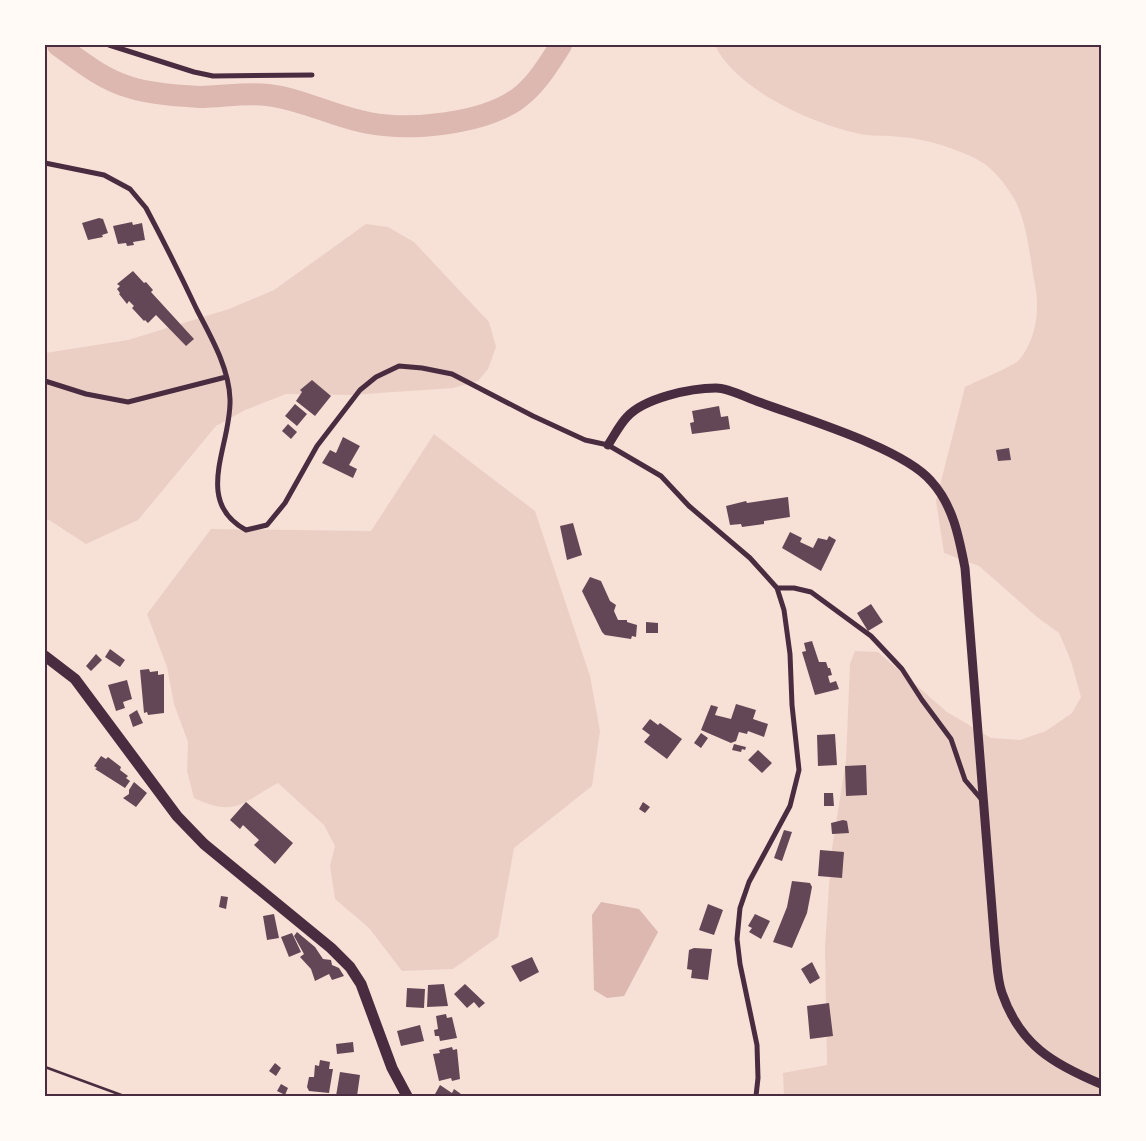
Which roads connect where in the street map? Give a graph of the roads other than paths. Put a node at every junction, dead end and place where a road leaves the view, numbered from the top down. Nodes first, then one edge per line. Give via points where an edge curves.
1 (109, 45) edge
2 (312, 76) dead end
3 (45, 163) edge
4 (226, 377) junction
5 (45, 381) edge
6 (608, 445) junction
7 (777, 588) junction
8 (45, 656) edge
9 (984, 803) junction
10 (1101, 1084) edge
11 (407, 1096) edge
12 (756, 1096) edge

1 - 2 street via 213,76
3 - 4 street via 104,175 130,188 146,208 173,261 216,348
4 - 5 street via 128,402 86,394
4 - 6 street via 230,410 216,483 221,504 232,522 246,530 267,525 284,503 317,446 360,390 376,376 399,366 452,374 585,440
6 - 7 street via 661,476 689,506 750,558
6 - 9 street via 627,417 644,403 717,388 869,444 913,466 930,479 951,512 963,560
7 - 9 street via 811,592 878,643 902,669 951,739 965,780
7 - 12 street via 784,610 790,654 798,770 790,806 749,882 740,908 737,939 740,964 758,1045
8 - 11 main road via 75,679 177,816 204,844 350,967
9 - 10 street via 995,947 1002,992 1017,1027 1042,1053 1066,1070

